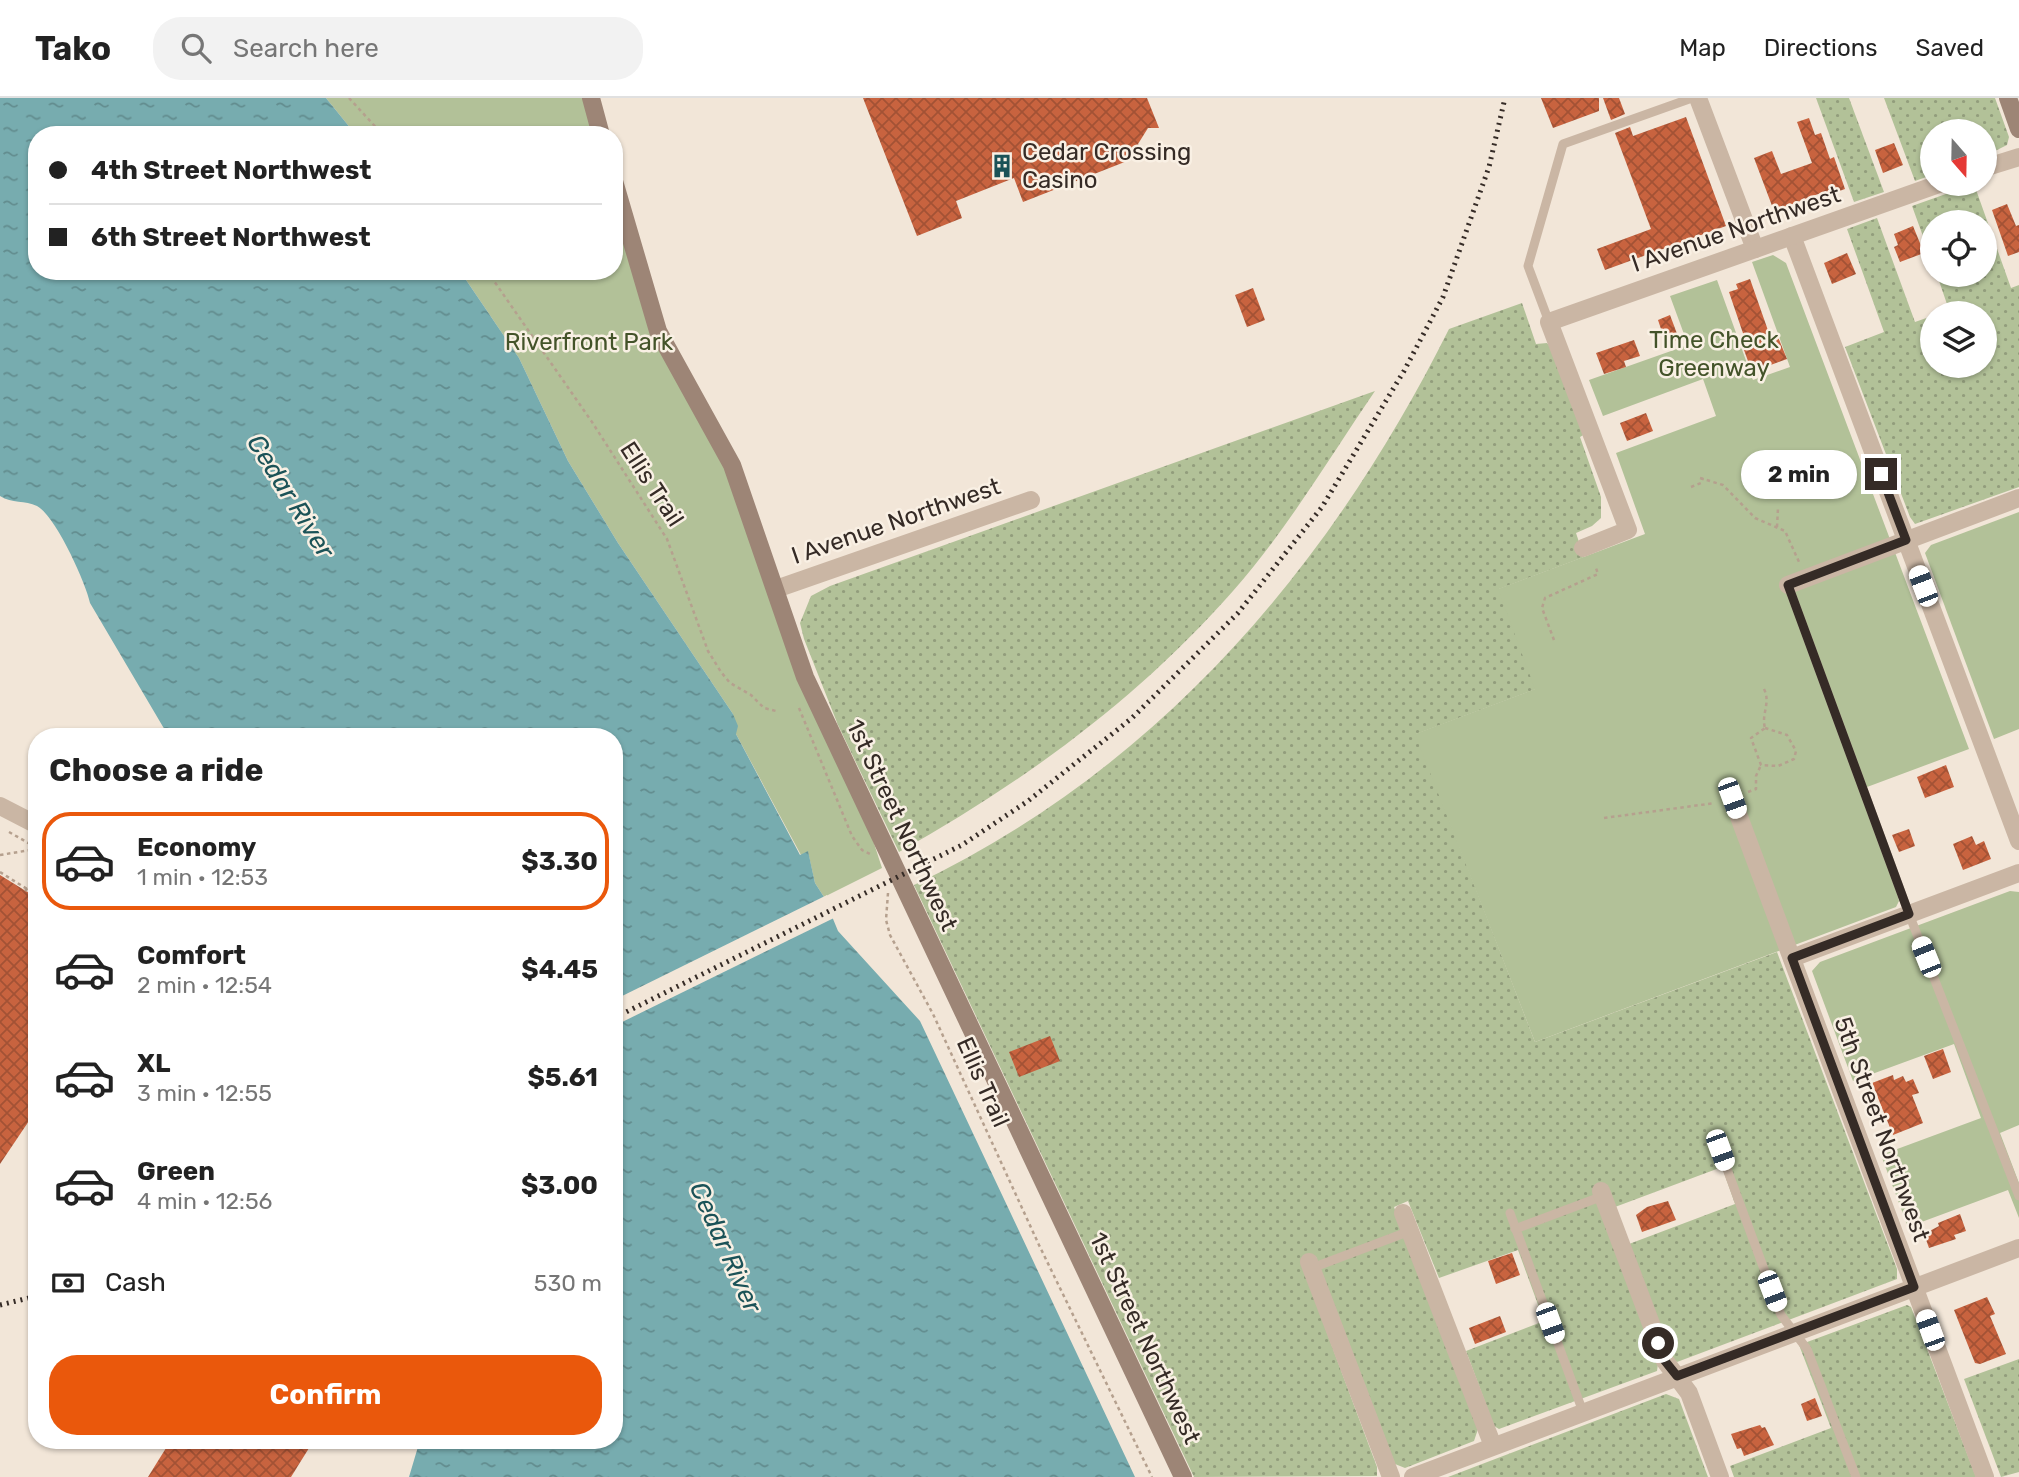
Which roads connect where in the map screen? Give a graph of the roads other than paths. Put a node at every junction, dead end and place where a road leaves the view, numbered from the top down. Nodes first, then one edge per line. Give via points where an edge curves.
1 (591, 98) edge
2 (1692, 98) edge
3 (1698, 98) edge
4 (2008, 98) edge
5 (599, 126) edge
6 (2019, 129) edge
7 (2019, 157) edge
8 (1997, 164) edge
9 (1920, 191) edge
10 (623, 211) edge
11 (1792, 236) junction
12 (1755, 249) junction
13 (1549, 321) junction
14 (2019, 498) edge
15 (1031, 500) dead end
16 (1906, 540) junction
17 (1583, 548) dead end
18 (1797, 582) joint
19 (776, 589) junction
20 (1732, 798) road end
21 (0, 806) edge
22 (28, 820) edge
23 (2019, 841) edge
24 (2019, 873) edge
25 (1909, 914) junction
26 (1792, 958) junction
27 (1720, 1150) dead end
28 (1602, 1193) joint
29 (2019, 1196) edge
30 (1403, 1213) dead end
31 (1510, 1213) dead end
32 (1516, 1229) junction
33 (1410, 1231) junction
34 (2019, 1248) edge
35 (1311, 1265) joint
36 (1914, 1287) junction
37 (1793, 1332) junction
38 (1677, 1376) junction
39 (1583, 1412) junction
40 (1493, 1446) junction
41 (1183, 1477) edge
42 (1391, 1477) edge
43 (1413, 1477) edge
44 (1720, 1477) edge
45 (1856, 1477) edge
46 (1985, 1477) edge

1 - 5 street
2 - 13 lane via 1563,144 1528,266
3 - 12 street
4 - 6 street
7 - 8 street
9 - 11 street, I Avenue Northwest
10 - 19 street, 1st Street Northwest via 659,331 732,465
11 - 12 street, I Avenue Northwest
11 - 16 street
12 - 13 street, I Avenue Northwest
13 - 17 street via 1628,530
14 - 16 street
15 - 19 street, I Avenue Northwest
16 - 18 street
16 - 23 street
18 - 25 lane
19 - 41 street, 1st Street Northwest via 814,697
20 - 26 street, 5th Street Northwest
21 - 22 street
24 - 25 street
25 - 26 street
25 - 29 lane
26 - 36 street, 5th Street Northwest
27 - 37 lane via 1781,1315
28 - 32 lane
28 - 38 street via 1665,1361
30 - 33 street
31 - 32 lane
32 - 39 lane
33 - 35 lane
33 - 40 street
34 - 36 street
35 - 42 street
36 - 37 street
36 - 46 street, 5th Street Northwest
37 - 38 street
37 - 45 lane via 1807,1349
38 - 39 street
38 - 44 street via 1689,1394
39 - 40 street
40 - 43 street

